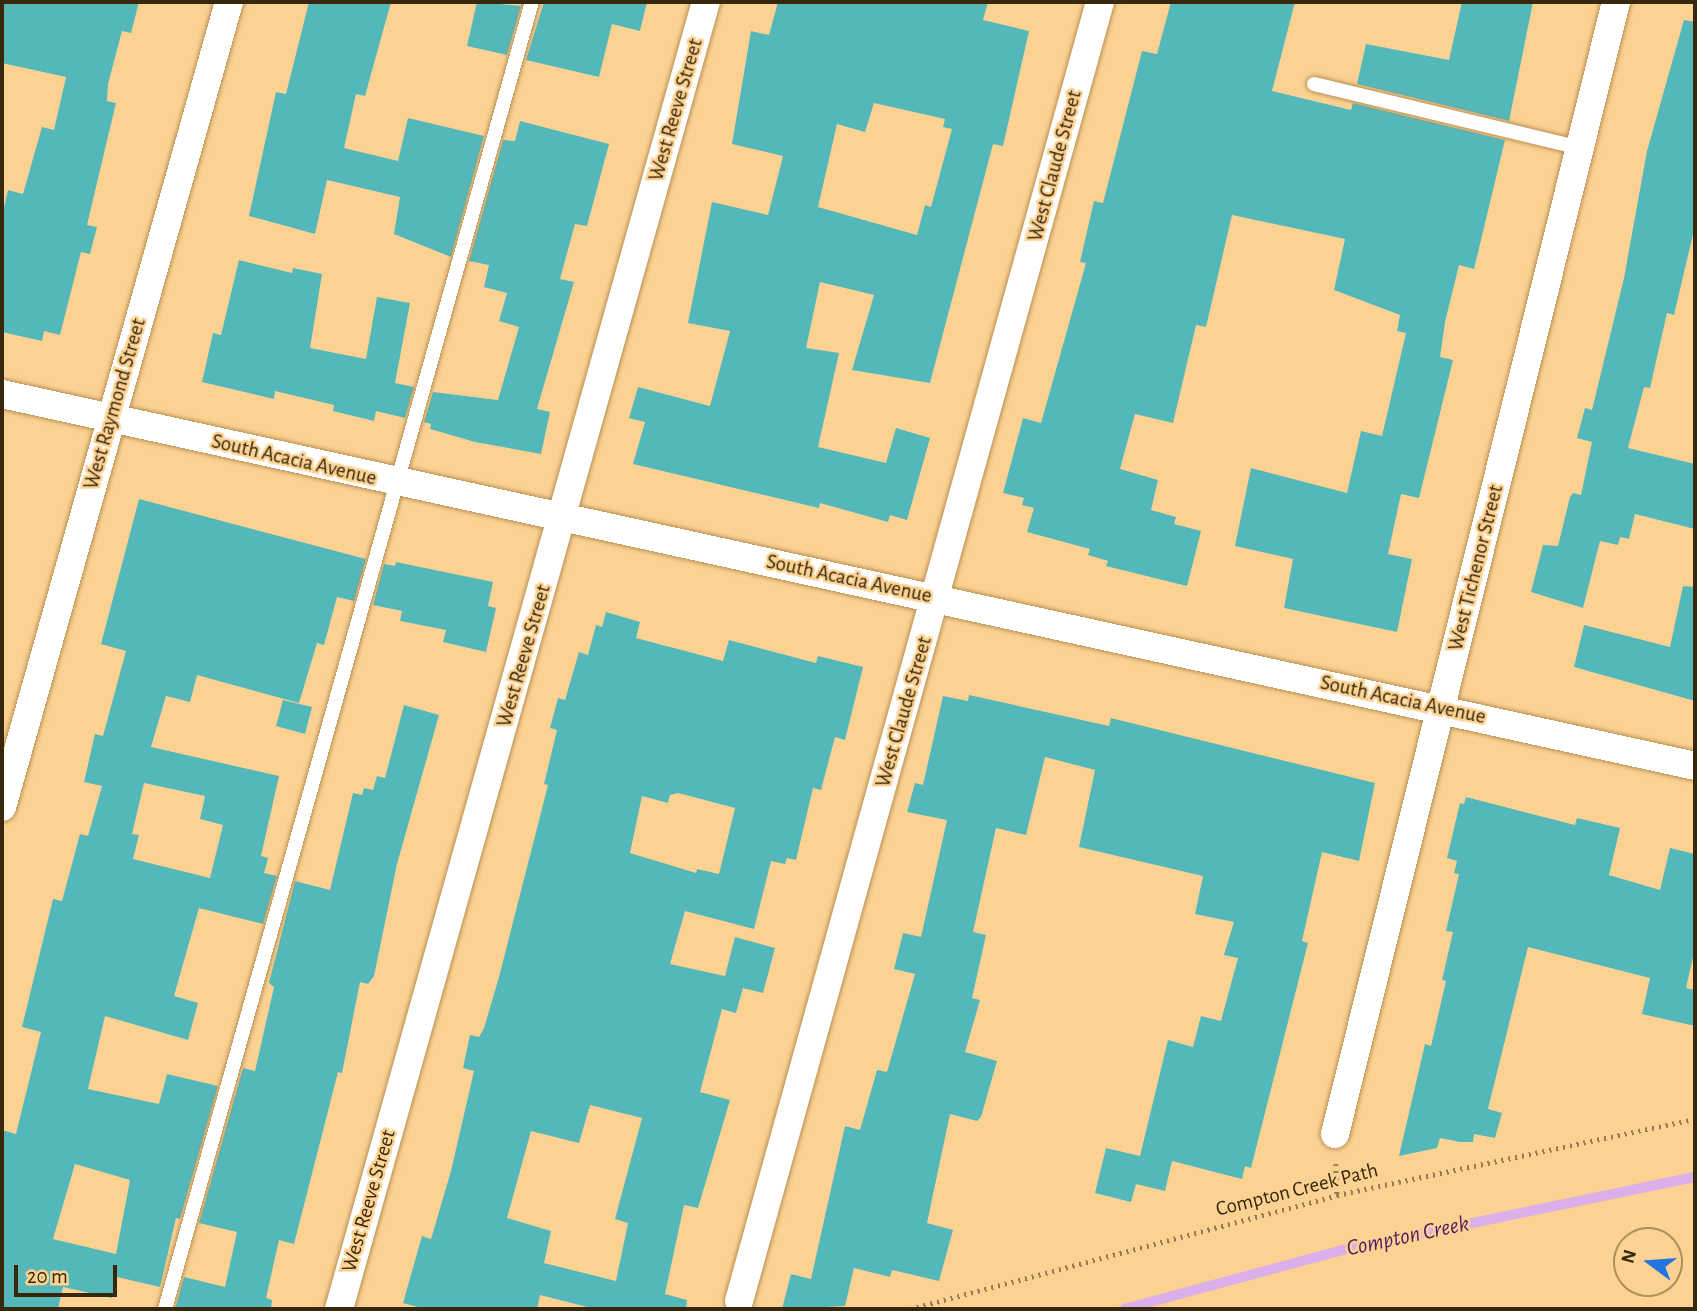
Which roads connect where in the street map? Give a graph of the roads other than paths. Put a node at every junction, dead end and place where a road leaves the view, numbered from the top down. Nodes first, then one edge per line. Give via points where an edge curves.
1 (229, 2) edge
2 (532, 2) edge
3 (706, 2) edge
4 (1100, 2) edge
5 (1616, 2) edge
6 (1314, 84) dead end
7 (1580, 148) junction
8 (2, 394) edge
9 (111, 419) junction
10 (398, 483) junction
11 (562, 520) junction
12 (936, 598) junction
13 (1441, 708) junction
14 (1695, 766) edge
15 (2, 807) edge
16 (1335, 1134) dead end
17 (740, 1301) dead end
18 (165, 1309) edge
19 (339, 1309) edge

1 - 9 street, West Raymond Street
2 - 10 lane
3 - 11 street, West Reeve Street
4 - 12 street, West Claude Street
5 - 7 street, West Tichenor Street
6 - 7 lane
7 - 13 street, West Tichenor Street
8 - 9 street, South Acacia Avenue
9 - 10 street, South Acacia Avenue
9 - 15 street, West Raymond Street
10 - 11 street, South Acacia Avenue
10 - 18 lane
11 - 12 street, South Acacia Avenue
11 - 19 street, West Reeve Street
12 - 13 street, South Acacia Avenue
12 - 17 street, West Claude Street
13 - 14 street, South Acacia Avenue
13 - 16 street, West Tichenor Street

